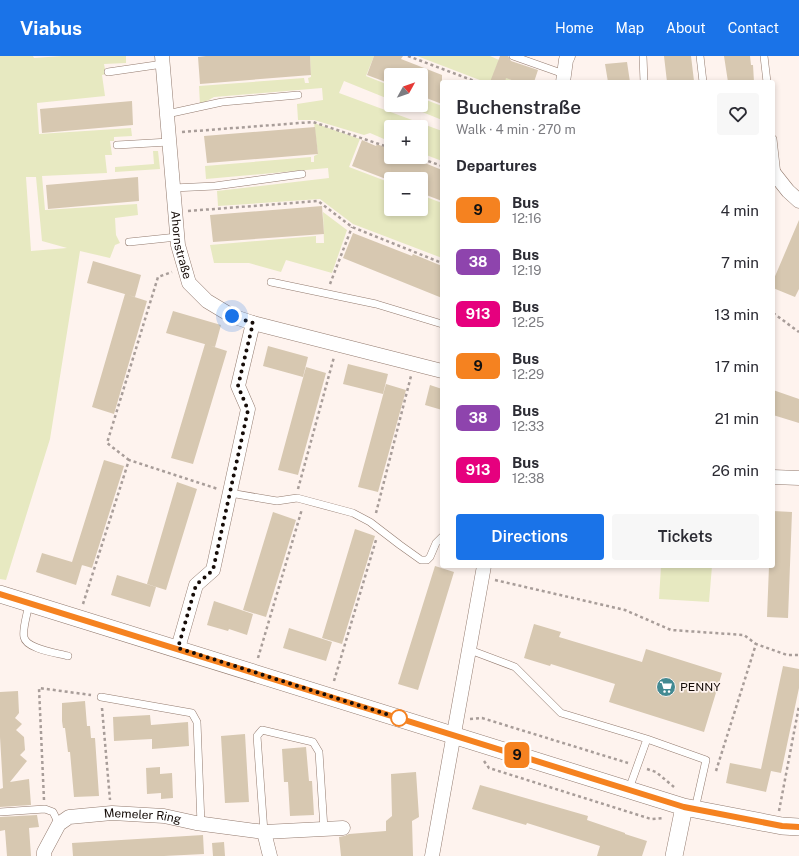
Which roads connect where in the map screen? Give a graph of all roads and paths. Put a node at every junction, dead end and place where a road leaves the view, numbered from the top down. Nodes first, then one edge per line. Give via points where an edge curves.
1 (408, 56) edge
2 (513, 56) edge
3 (568, 56) edge
4 (643, 56) edge
5 (700, 56) edge
6 (764, 56) edge
7 (163, 60) edge
8 (108, 72) dead end
9 (563, 78) edge
10 (472, 80) edge
11 (644, 80) edge
12 (703, 80) edge
13 (767, 80) edge
14 (298, 95) dead end
15 (167, 114) junction
16 (169, 137) junction
17 (117, 145) dead end
18 (384, 146) edge
19 (428, 161) edge
20 (440, 165) edge
21 (302, 174) dead end
22 (775, 174) edge
23 (173, 188) junction
24 (799, 201) edge
25 (175, 213) junction
26 (352, 227) junction
27 (177, 237) junction
28 (128, 242) dead end
29 (440, 262) edge
30 (185, 268) junction
31 (270, 282) dead end
32 (327, 294) junction
33 (775, 314) edge
34 (253, 323) junction
35 (440, 323) edge
36 (799, 332) edge
37 (337, 345) junction
38 (414, 364) junction
39 (440, 370) edge
40 (129, 460) junction
41 (775, 477) edge
42 (799, 478) edge
43 (230, 493) junction
44 (295, 498) junction
45 (305, 500) junction
46 (373, 524) junction
47 (379, 529) junction
48 (440, 539) edge
49 (483, 571) edge
50 (0, 594) edge
51 (29, 603) junction
52 (82, 608) dead end
53 (756, 644) junction
54 (178, 648) junction
55 (470, 650) junction
56 (799, 655) edge
57 (68, 656) dead end
58 (256, 662) dead end
59 (333, 686) dead end
60 (101, 696) junction
61 (799, 706) edge
62 (455, 735) junction
63 (647, 739) junction
64 (714, 777) dead end
65 (629, 790) junction
66 (690, 808) junction
67 (45, 809) junction
68 (0, 812) edge
69 (112, 813) junction
70 (59, 824) junction
71 (202, 824) junction
72 (776, 825) junction
73 (799, 827) edge
74 (343, 828) dead end
75 (324, 829) junction
76 (264, 832) junction
77 (44, 856) edge
78 (270, 856) edge
79 (432, 856) edge
80 (674, 856) edge

1 - 10 path
2 - 9 lane
3 - 9 street
4 - 11 lane
5 - 12 lane
6 - 13 lane
7 - 8 lane
7 - 15 street, Ahornstraße
14 - 15 lane via 222,102
15 - 16 street, Ahornstraße
16 - 17 lane
16 - 18 path via 313,122
16 - 23 street, Ahornstraße
19 - 20 path
21 - 23 lane via 215,186
22 - 24 street
23 - 25 street, Ahornstraße
25 - 26 path via 318,201
25 - 27 street, Ahornstraße
26 - 29 path
26 - 32 path
27 - 28 lane
27 - 30 street, Ahornstraße
30 - 34 street, Ahornstraße via 189,282 207,301 232,316
30 - 40 path via 158,277 107,443
31 - 32 lane
32 - 35 lane via 376,304
33 - 36 path
34 - 37 street, Ahornstraße
34 - 43 street via 238,386 248,410
37 - 38 street, Ahornstraße
37 - 44 path
38 - 39 street, Ahornstraße
38 - 46 path
40 - 43 path
40 - 52 path
41 - 42 street
43 - 44 lane via 277,502
43 - 54 street via 213,570 196,585
44 - 45 lane
45 - 46 lane via 353,513
45 - 58 path
46 - 47 lane
47 - 48 lane via 421,560 430,557
47 - 59 path
49 - 53 path via 625,610 671,630 744,635
49 - 55 street
50 - 51 street
51 - 54 street
51 - 57 lane via 23,636 25,642 30,646
53 - 56 path via 787,654
53 - 64 path
54 - 62 street
55 - 62 street
55 - 63 lane via 515,667 562,713
60 - 67 path via 39,688
60 - 69 path
60 - 71 lane via 192,713 197,722
61 - 72 path
62 - 65 street
62 - 79 street
63 - 65 lane
63 - 66 lane via 706,760
65 - 66 street
66 - 72 street
66 - 80 street
67 - 68 lane
67 - 70 lane via 53,812
69 - 70 street, Memeler Ring via 69,816
69 - 71 street, Memeler Ring via 164,816
70 - 77 street
71 - 76 street, Memeler Ring
72 - 73 street
74 - 75 street, Memeler Ring
75 - 76 street, Memeler Ring
75 - 76 lane via 319,752 313,742 262,730 257,736
76 - 78 street

